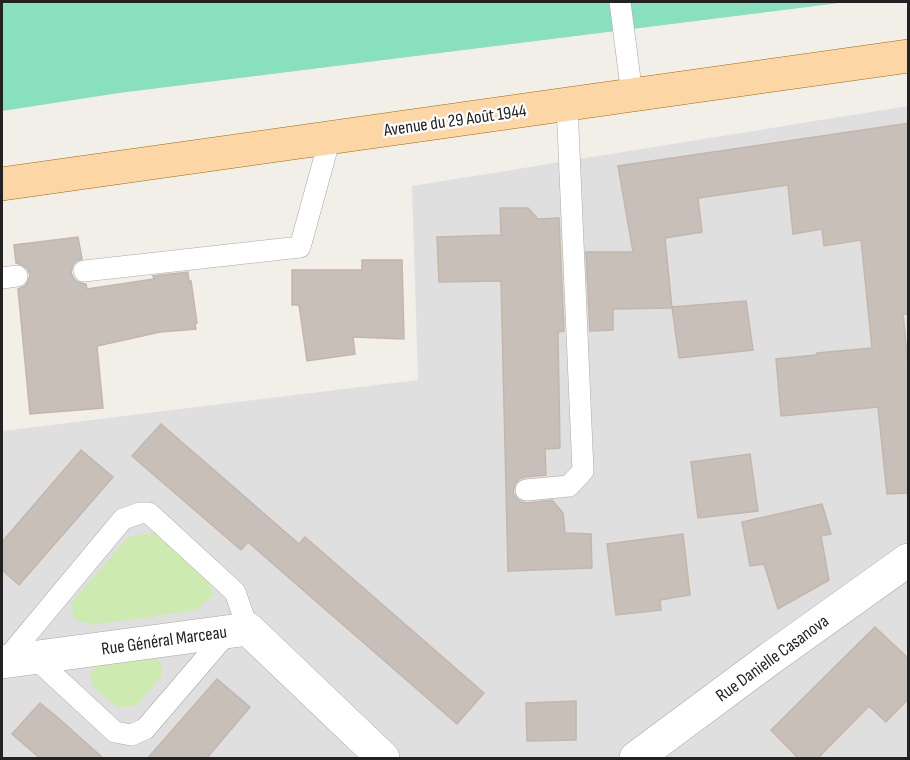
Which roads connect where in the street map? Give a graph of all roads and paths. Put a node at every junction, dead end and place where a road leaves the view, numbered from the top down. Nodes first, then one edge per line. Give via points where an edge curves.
1 (620, 2) edge
2 (909, 56) edge
3 (632, 95) junction
4 (567, 104) junction
5 (330, 138) junction
6 (2, 184) edge
7 (84, 272) dead end
8 (526, 490) dead end
9 (909, 560) edge
10 (239, 630) junction
11 (13, 660) edge
12 (383, 759) edge
13 (636, 759) edge

1 - 3 lane
2 - 3 main road, Avenue du 29 Août 1944
3 - 4 main road, Avenue du 29 Août 1944
4 - 5 main road, Avenue du 29 Août 1944
4 - 8 lane via 583,471 569,486
5 - 6 main road, Avenue du 29 Août 1944
5 - 7 lane via 300,247
9 - 13 street, Rue Danielle Casanova
10 - 11 street, Rue Général Marceau
10 - 11 lane via 146,729 130,735 115,732
10 - 11 lane via 235,592 149,513 140,513 123,519
10 - 12 street, Rue Général Marceau

